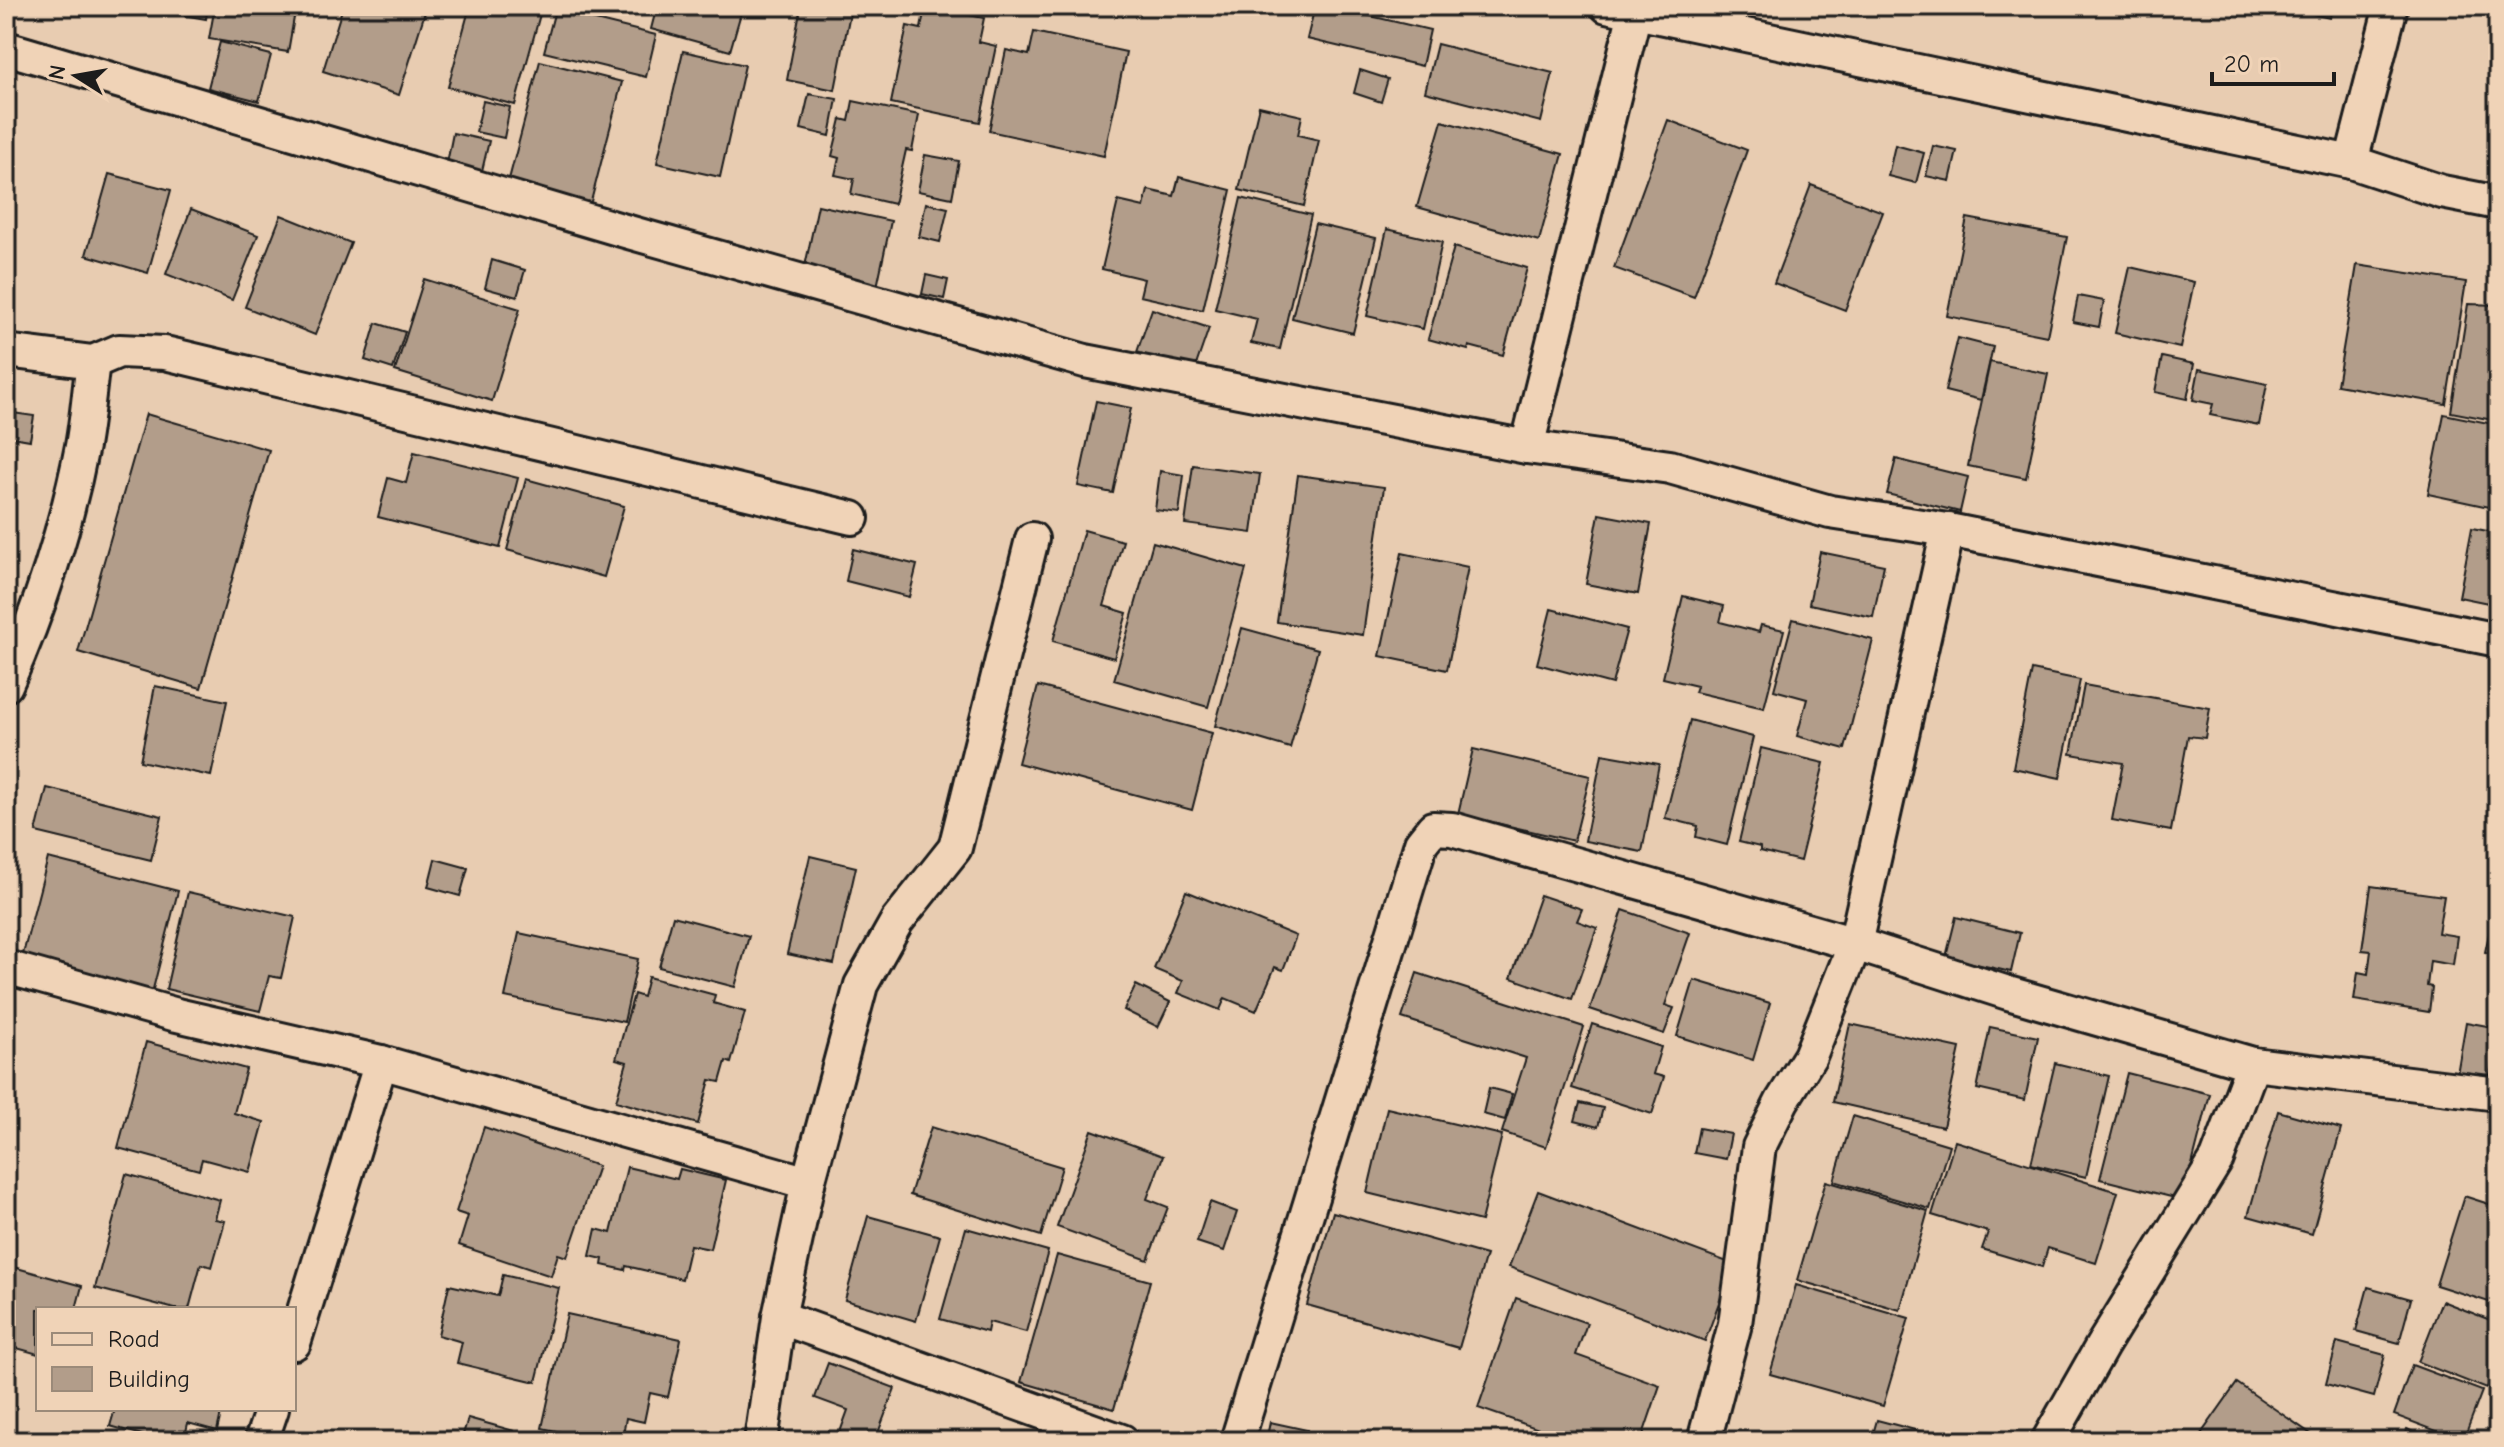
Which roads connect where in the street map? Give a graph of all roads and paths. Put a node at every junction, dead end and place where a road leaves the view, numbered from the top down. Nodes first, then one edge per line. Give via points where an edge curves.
1 (2391, 6) edge
2 (1621, 9) edge
3 (6, 48) edge
4 (2351, 162) junction
5 (2498, 203) edge
6 (6, 351) edge
7 (93, 362) junction
8 (1527, 447) junction
9 (852, 518) dead end
10 (1948, 530) junction
11 (1032, 539) dead end
12 (2498, 640) edge
13 (6, 685) edge
14 (1855, 944) junction
15 (6, 967) edge
16 (381, 1062) junction
17 (2253, 1064) junction
18 (2498, 1094) edge
19 (808, 1183) junction
20 (779, 1317) junction
21 (296, 1337) edge
22 (271, 1411) edge
23 (261, 1441) edge
24 (761, 1441) edge
25 (1122, 1441) edge
26 (1237, 1441) edge
27 (1704, 1441) edge
28 (2048, 1441) edge

1 - 4 street
2 - 4 street
2 - 8 street
3 - 8 street via 1085,361
4 - 5 street via 2442,192
6 - 7 street
7 - 9 street via 119,351 165,353
7 - 13 street via 82,445 61,530
8 - 10 street via 1670,467 1830,512
10 - 12 street
10 - 14 street
11 - 19 street via 955,848 897,921 861,985
14 - 17 street
14 - 26 street via 1452,829 1433,828 1421,843
14 - 27 street via 1810,1056 1759,1147 1735,1324
15 - 16 street via 177,1015
16 - 19 street
16 - 21 street
17 - 18 street
17 - 28 street via 2217,1159
19 - 20 street
20 - 24 street
20 - 25 street
22 - 23 street

